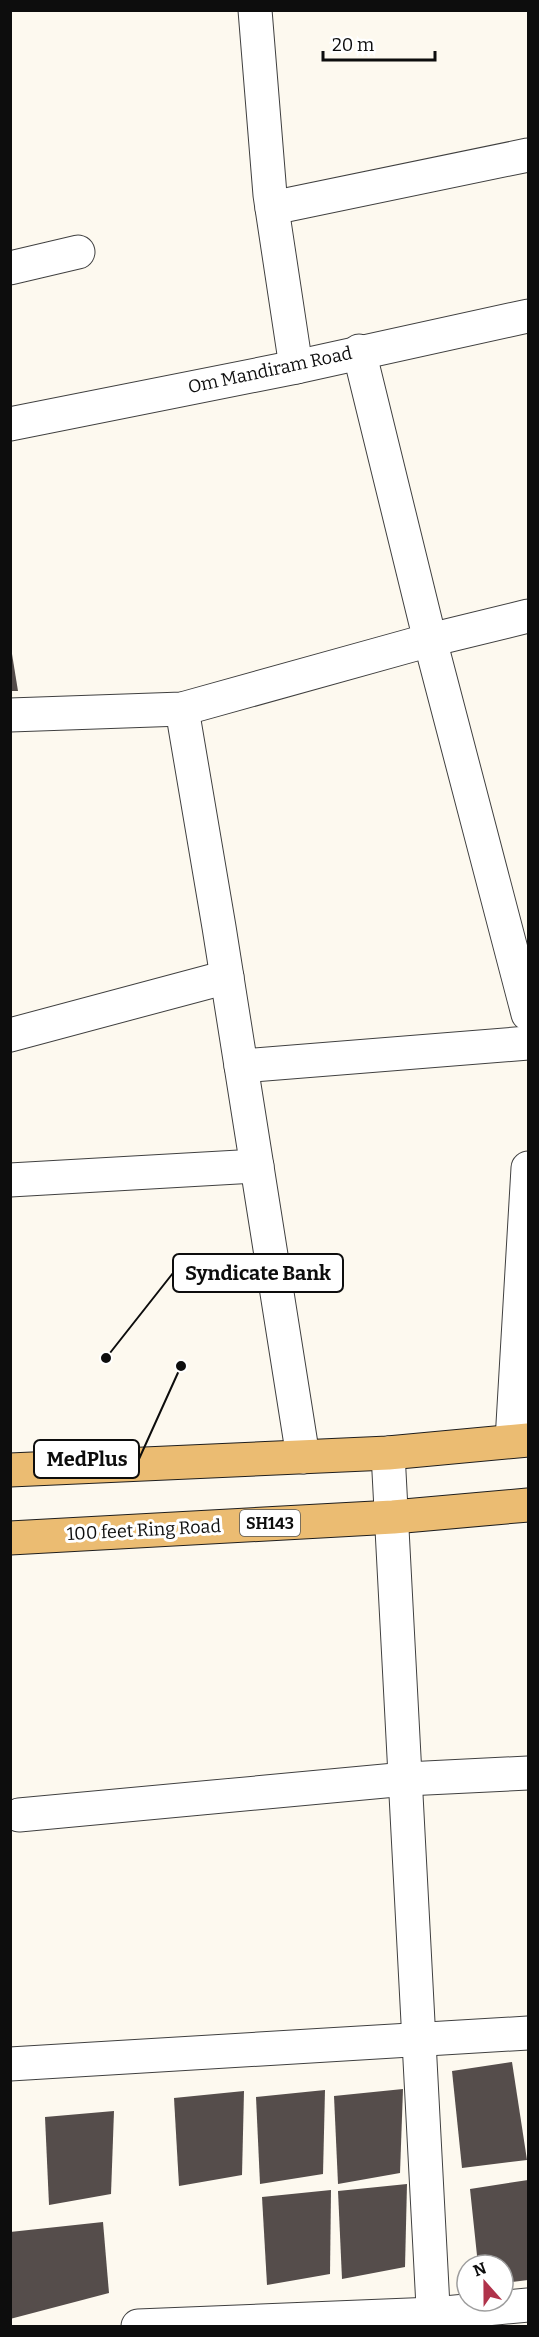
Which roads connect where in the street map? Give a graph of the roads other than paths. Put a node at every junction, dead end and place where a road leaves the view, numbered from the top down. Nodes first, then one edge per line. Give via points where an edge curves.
1 (255, 10) edge
2 (528, 155) edge
3 (272, 208) junction
4 (78, 252) dead end
5 (10, 268) edge
6 (528, 316) edge
7 (359, 351) junction
8 (296, 367) junction
9 (10, 424) edge
10 (528, 616) edge
11 (430, 640) junction
12 (182, 709) junction
13 (10, 715) edge
14 (227, 977) junction
15 (528, 1014) edge
16 (10, 1035) edge
17 (528, 1043) edge
18 (241, 1066) junction
19 (257, 1166) junction
20 (528, 1168) edge
21 (10, 1180) edge
22 (520, 1441) edge
23 (388, 1454) junction
24 (303, 1457) junction
25 (10, 1470) edge
26 (528, 1506) edge
27 (393, 1516) junction
28 (10, 1538) edge
29 (528, 1773) edge
30 (406, 1779) junction
31 (19, 1815) dead end
32 (528, 2033) edge
33 (420, 2041) junction
34 (10, 2064) edge
35 (528, 2305) edge
36 (434, 2320) edge
37 (138, 2326) edge

1 - 3 street
2 - 3 street
3 - 8 street
4 - 5 street
6 - 7 street, Om Mandiram Road
7 - 8 street, Om Mandiram Road
7 - 11 street
8 - 9 street, Om Mandiram Road
10 - 11 street
11 - 12 street
11 - 15 street
12 - 13 street
12 - 14 street
14 - 16 street
14 - 18 street
17 - 18 street
18 - 19 street
19 - 21 street
19 - 24 street
20 - 22 street
22 - 23 main road
23 - 24 main road
23 - 27 street
24 - 25 main road
26 - 27 main road, 100 feet Ring Road / SH143
27 - 28 main road, 100 feet Ring Road / SH143
27 - 30 street
29 - 30 street
30 - 31 street
30 - 33 street
32 - 33 street
33 - 34 street
33 - 36 street
35 - 36 street
36 - 37 street

